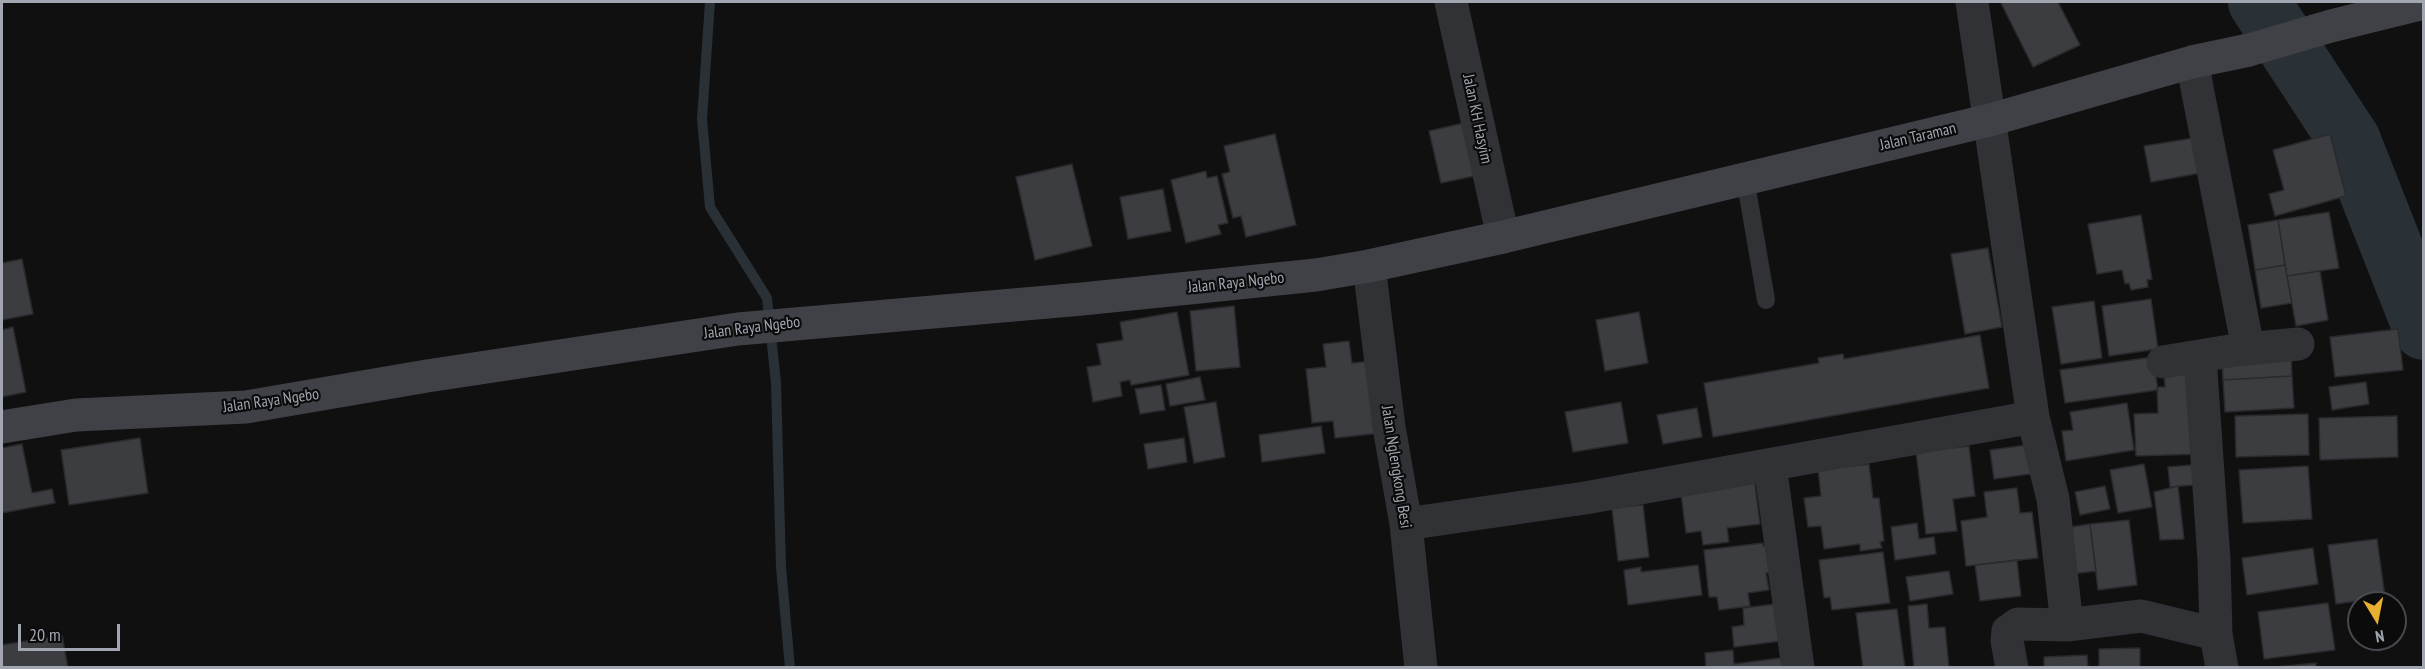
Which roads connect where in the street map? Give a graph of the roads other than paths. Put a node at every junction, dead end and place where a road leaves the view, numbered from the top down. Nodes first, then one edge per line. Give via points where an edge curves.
1 (1451, 2) edge
2 (1972, 2) edge
3 (2424, 3) edge
4 (2192, 62) junction
5 (1990, 120) junction
6 (1745, 178) junction
7 (1503, 237) junction
8 (1369, 266) junction
9 (1766, 300) dead end
10 (2298, 344) dead end
11 (2248, 348) junction
12 (2200, 357) junction
13 (2163, 362) dead end
14 (2033, 417) junction
15 (2, 427) edge
16 (1770, 465) junction
17 (1406, 524) junction
18 (2067, 625) junction
19 (2216, 634) junction
20 (1421, 668) edge
21 (1798, 668) edge
22 (2012, 668) edge
23 (2222, 668) edge

1 - 7 street, Jalan KH Hasyim
2 - 5 street
3 - 4 street, Jalan Taraman
4 - 5 street, Jalan Taraman
4 - 11 street
5 - 6 street, Jalan Taraman
5 - 14 street
6 - 7 street, Jalan Taraman
6 - 9 lane
7 - 8 street, Jalan Raya Ngebo
8 - 15 street, Jalan Raya Ngebo via 1082,299 738,329 246,407 76,415
8 - 17 street, Jalan Nglengkong Besi via 1389,427
10 - 11 street
11 - 12 street
12 - 13 street
12 - 19 street
14 - 16 street
14 - 18 street via 2053,499
16 - 17 street
16 - 21 street
17 - 20 street, Jalan Nglengkong Besi
18 - 19 street via 2141,616
18 - 22 street via 2018,624 2008,631
19 - 23 street

